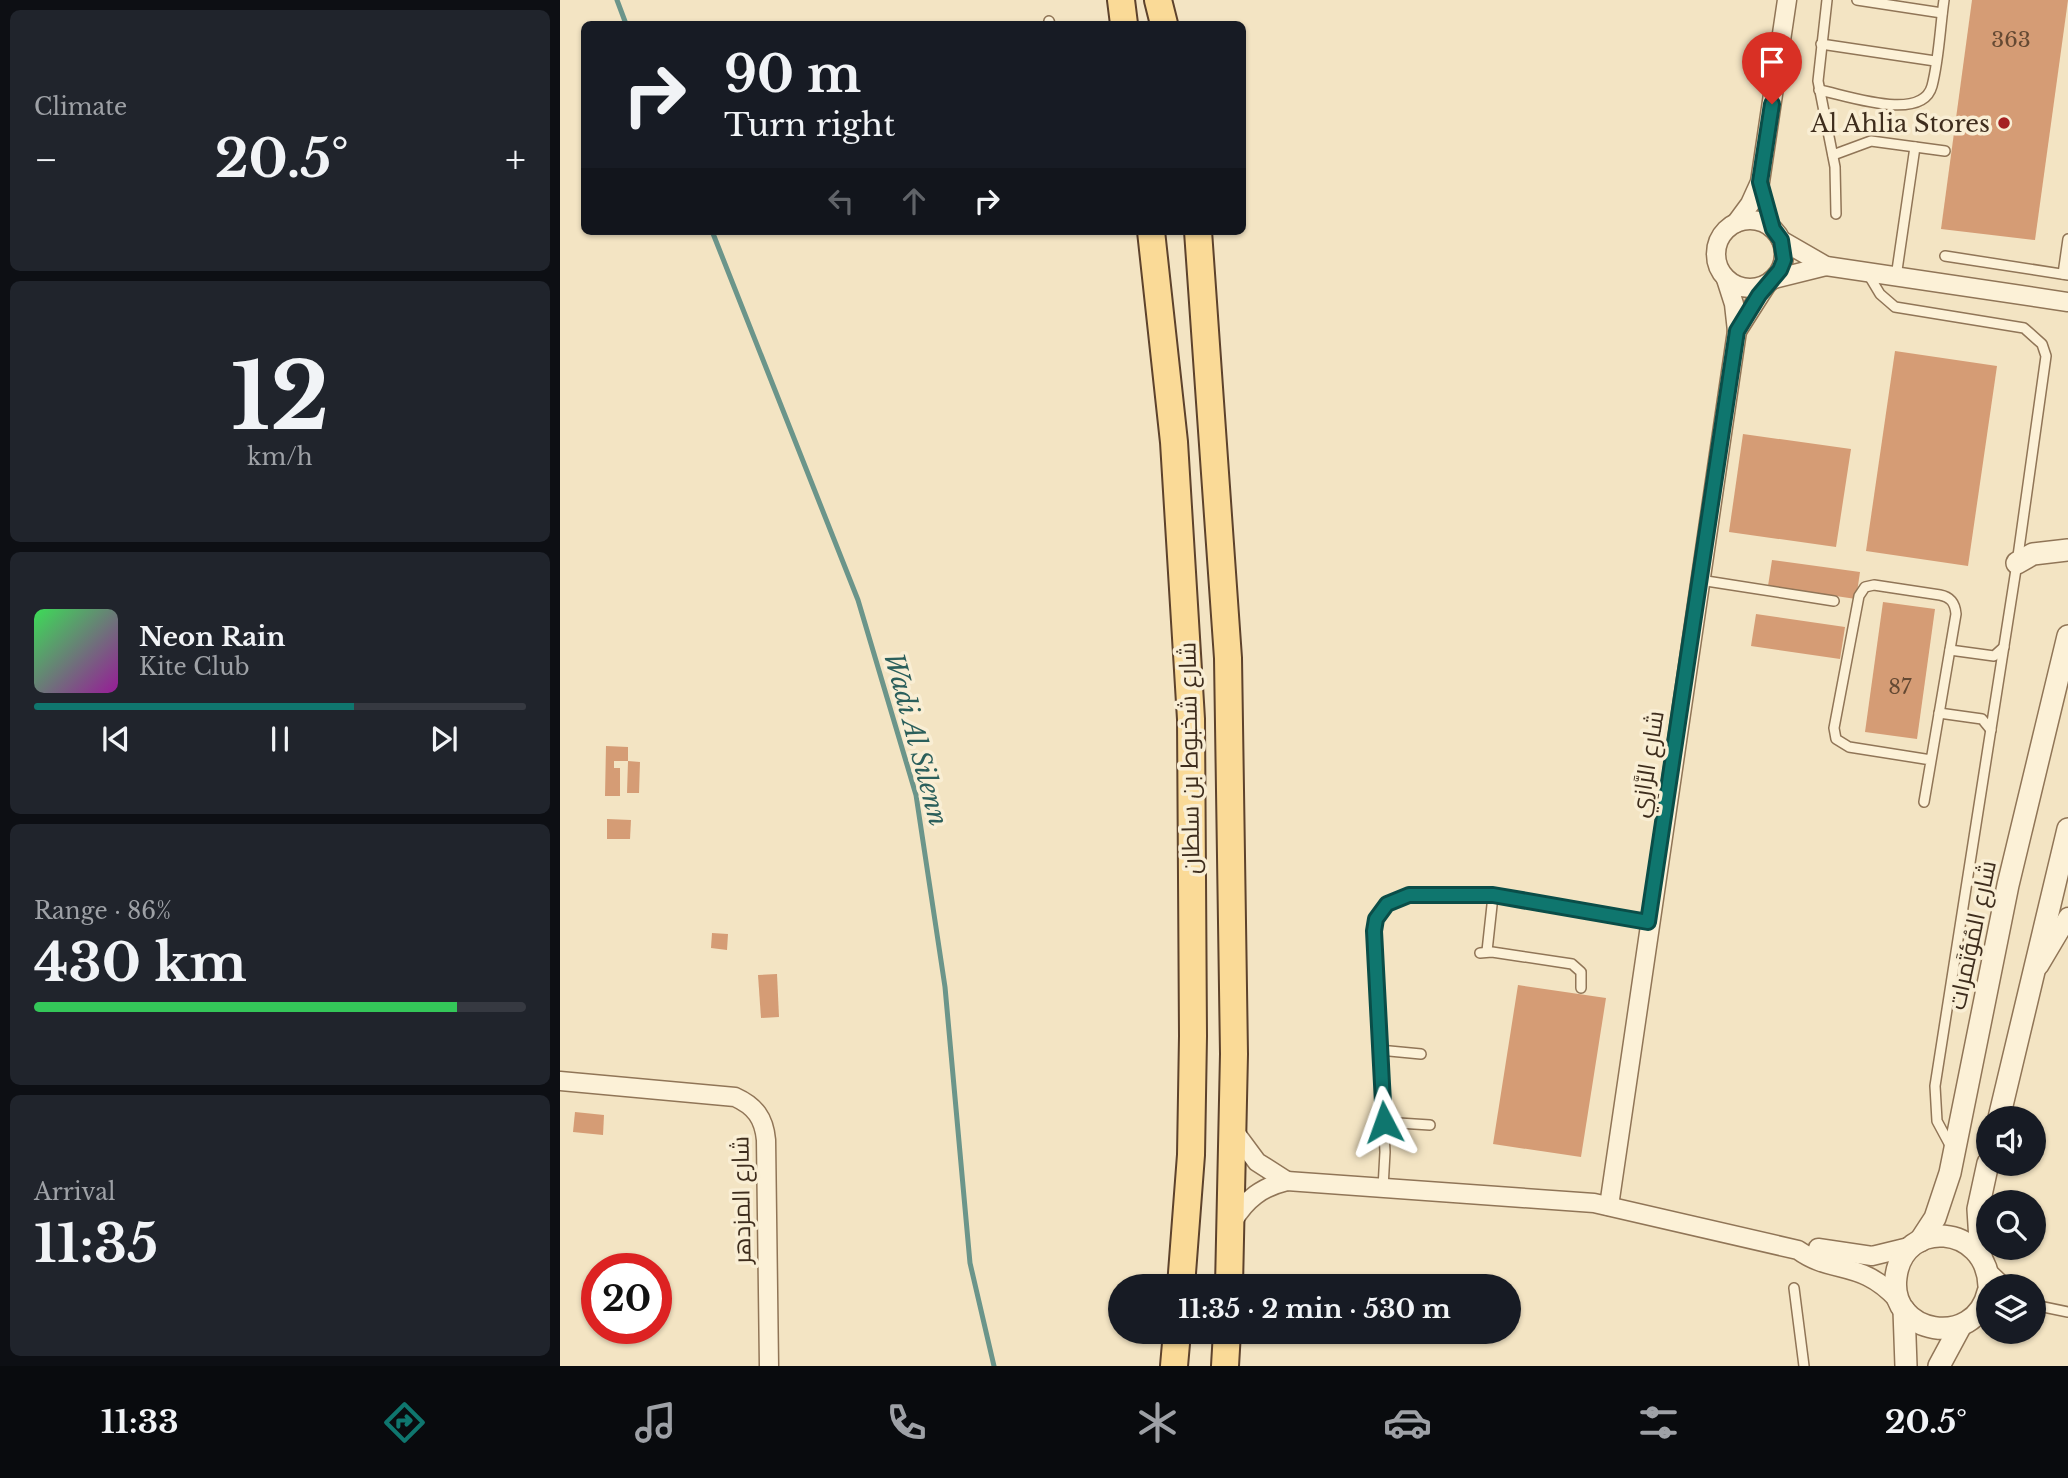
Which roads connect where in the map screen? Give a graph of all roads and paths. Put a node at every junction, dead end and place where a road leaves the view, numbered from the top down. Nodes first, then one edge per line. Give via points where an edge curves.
1 (1158, 0) edge
2 (1174, 0) edge
3 (1787, 0) edge
4 (1827, 0) edge
5 (1857, 0) edge
6 (1944, 0) edge
7 (1942, 13) junction
8 (1163, 21) edge
9 (1177, 21) edge
10 (1821, 44) junction
11 (1935, 61) junction
12 (1819, 90) junction
13 (1915, 146) junction
14 (1945, 151) dead end
15 (1833, 155) junction
16 (1760, 182) junction
17 (1836, 214) dead end
18 (1736, 223) junction
19 (1777, 234) junction
20 (1151, 235) edge
21 (1198, 235) edge
22 (2068, 239) edge
23 (1945, 256) dead end
24 (1826, 266) junction
25 (1867, 272) junction
26 (2065, 275) edge
27 (1896, 277) junction
28 (1726, 279) junction
29 (1770, 281) junction
30 (2068, 302) edge
31 (1737, 331) junction
32 (2068, 550) edge
33 (2017, 563) junction
34 (1700, 579) junction
35 (1834, 601) dead end
36 (2068, 636) edge
37 (2005, 645) junction
38 (1950, 650) junction
39 (1939, 713) junction
40 (1991, 732) junction
41 (1931, 760) junction
42 (1924, 802) dead end
43 (2068, 829) edge
44 (1493, 895) junction
45 (2068, 917) edge
46 (1648, 922) junction
47 (2037, 969) junction
48 (1581, 988) dead end
49 (1379, 1051) junction
50 (1421, 1054) dead end
51 (560, 1082) edge
52 (2002, 1106) edge
53 (1384, 1122) junction
54 (1430, 1125) dead end
55 (1234, 1131) junction
56 (1954, 1152) junction
57 (1287, 1181) junction
58 (1383, 1188) junction
59 (1609, 1206) junction
60 (1233, 1221) junction
61 (1916, 1244) junction
62 (1798, 1250) junction
63 (1976, 1251) edge
64 (1984, 1260) edge
65 (1182, 1274) edge
66 (1230, 1274) edge
67 (1997, 1274) edge
68 (1794, 1288) dead end
69 (1901, 1305) junction
70 (2046, 1307) edge
71 (2068, 1312) edge
72 (1973, 1320) edge
73 (1176, 1344) edge
74 (1226, 1344) edge
75 (769, 1366) edge
76 (1174, 1366) edge
77 (1225, 1366) edge
78 (1804, 1366) edge
79 (1906, 1366) edge
80 (1939, 1366) edge

1 - 8 main road
2 - 9 main road
3 - 16 street
4 - 10 lane
5 - 7 lane
6 - 7 lane
7 - 11 lane
10 - 11 lane
10 - 12 lane
11 - 12 lane via 1929,92 1908,106
12 - 15 lane
13 - 14 lane
13 - 15 lane via 1871,141
13 - 27 lane
15 - 17 lane
16 - 18 street
16 - 19 street
18 - 19 street via 1755,220
18 - 28 street via 1723,233 1716,248 1717,265
19 - 24 street
19 - 29 street via 1784,260
20 - 65 main road, شارع شخبوط بن سلطان via 1174,442 1191,719 1193,1063
21 - 55 main road, شارع شخبوط بن سلطان via 1228,658
22 - 26 lane
23 - 26 lane
24 - 25 street
24 - 29 street
25 - 27 street
25 - 33 lane via 1880,294 1895,307 2024,328 2042,344 2046,368
27 - 30 street
28 - 29 street via 1750,289
28 - 31 street, شارع الرَّازِي
29 - 31 street, شارع الرَّازِي
31 - 34 street, شارع الرَّازِي
32 - 33 street via 2033,554
33 - 37 lane
34 - 35 lane
34 - 46 street, شارع الرَّازِي
36 - 56 street, شارع المُؤتَمرات via 2008,885
37 - 38 lane via 1994,656
37 - 40 lane
38 - 39 lane
38 - 41 lane via 1956,614 1949,598 1874,585 1861,591 1834,728 1836,739 1849,747
39 - 40 lane via 1982,719
39 - 41 lane
40 - 56 lane via 1935,1086 1937,1121
41 - 42 lane
43 - 47 street
44 - 46 lane
44 - 48 lane via 1483,952 1572,964 1581,972
44 - 49 lane via 1409,895 1394,899 1381,911 1374,931
45 - 47 street
46 - 59 street, شارع الرَّازِي
47 - 52 street
49 - 50 lane
49 - 53 lane
51 - 75 street, شارع المزدهر via 735,1097 758,1113 766,1140
53 - 54 lane
53 - 58 lane
55 - 57 street via 1257,1163
55 - 60 main road, شارع شخبوط بن سلطان
56 - 61 street, شارع المُؤتَمرات via 1941,1205
57 - 58 street
57 - 60 street via 1249,1199
58 - 59 street
59 - 62 street
60 - 66 main road, شارع شخبوط بن سلطان
61 - 62 street via 1872,1256 1807,1246
61 - 63 street via 1931,1237 1953,1237
61 - 69 street, شارع المُؤتَمرات via 1898,1265 1895,1289
62 - 69 street via 1870,1276
64 - 67 lane
68 - 78 lane
69 - 72 street via 1923,1326 1948,1330
69 - 79 street
70 - 71 lane
72 - 80 street
73 - 76 main road
74 - 77 main road

